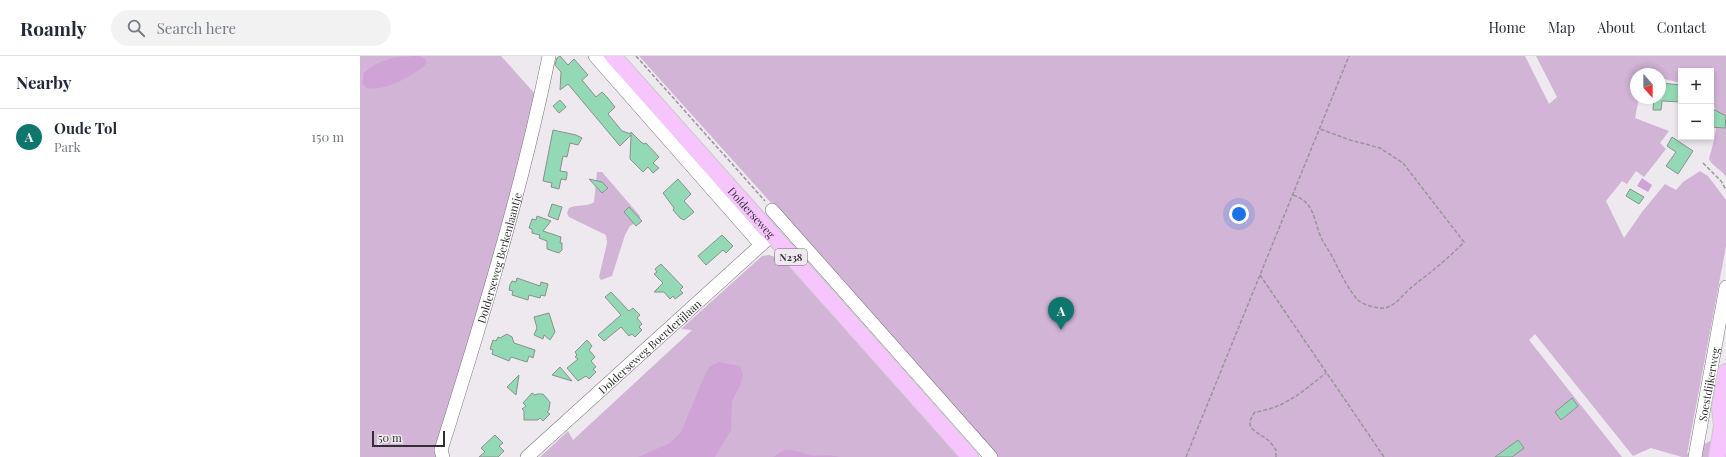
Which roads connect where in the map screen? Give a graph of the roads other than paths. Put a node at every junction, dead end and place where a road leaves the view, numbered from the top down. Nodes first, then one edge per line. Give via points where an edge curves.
1 (549, 56) edge
2 (595, 56) edge
3 (613, 56) edge
4 (772, 210) road end
5 (766, 240) junction
6 (1726, 287) edge
7 (1726, 372) edge
8 (1724, 423) edge
9 (443, 457) edge
10 (527, 457) edge
11 (970, 457) edge
12 (991, 457) edge
13 (1695, 457) edge
14 (1716, 457) edge

1 - 9 street, Dolderseweg Berkenlaantje via 535,125 476,338 441,450
2 - 5 street
3 - 5 main road, Dolderseweg / N238
4 - 12 street, Dolderseweg
5 - 10 street, Dolderseweg Boerderijlaan
5 - 11 main road, Dolderseweg / N238
6 - 13 street, Soestdijkerweg
7 - 8 main road, Soestdijkerweg via 1720,408
8 - 14 main road, Soestdijkerweg

